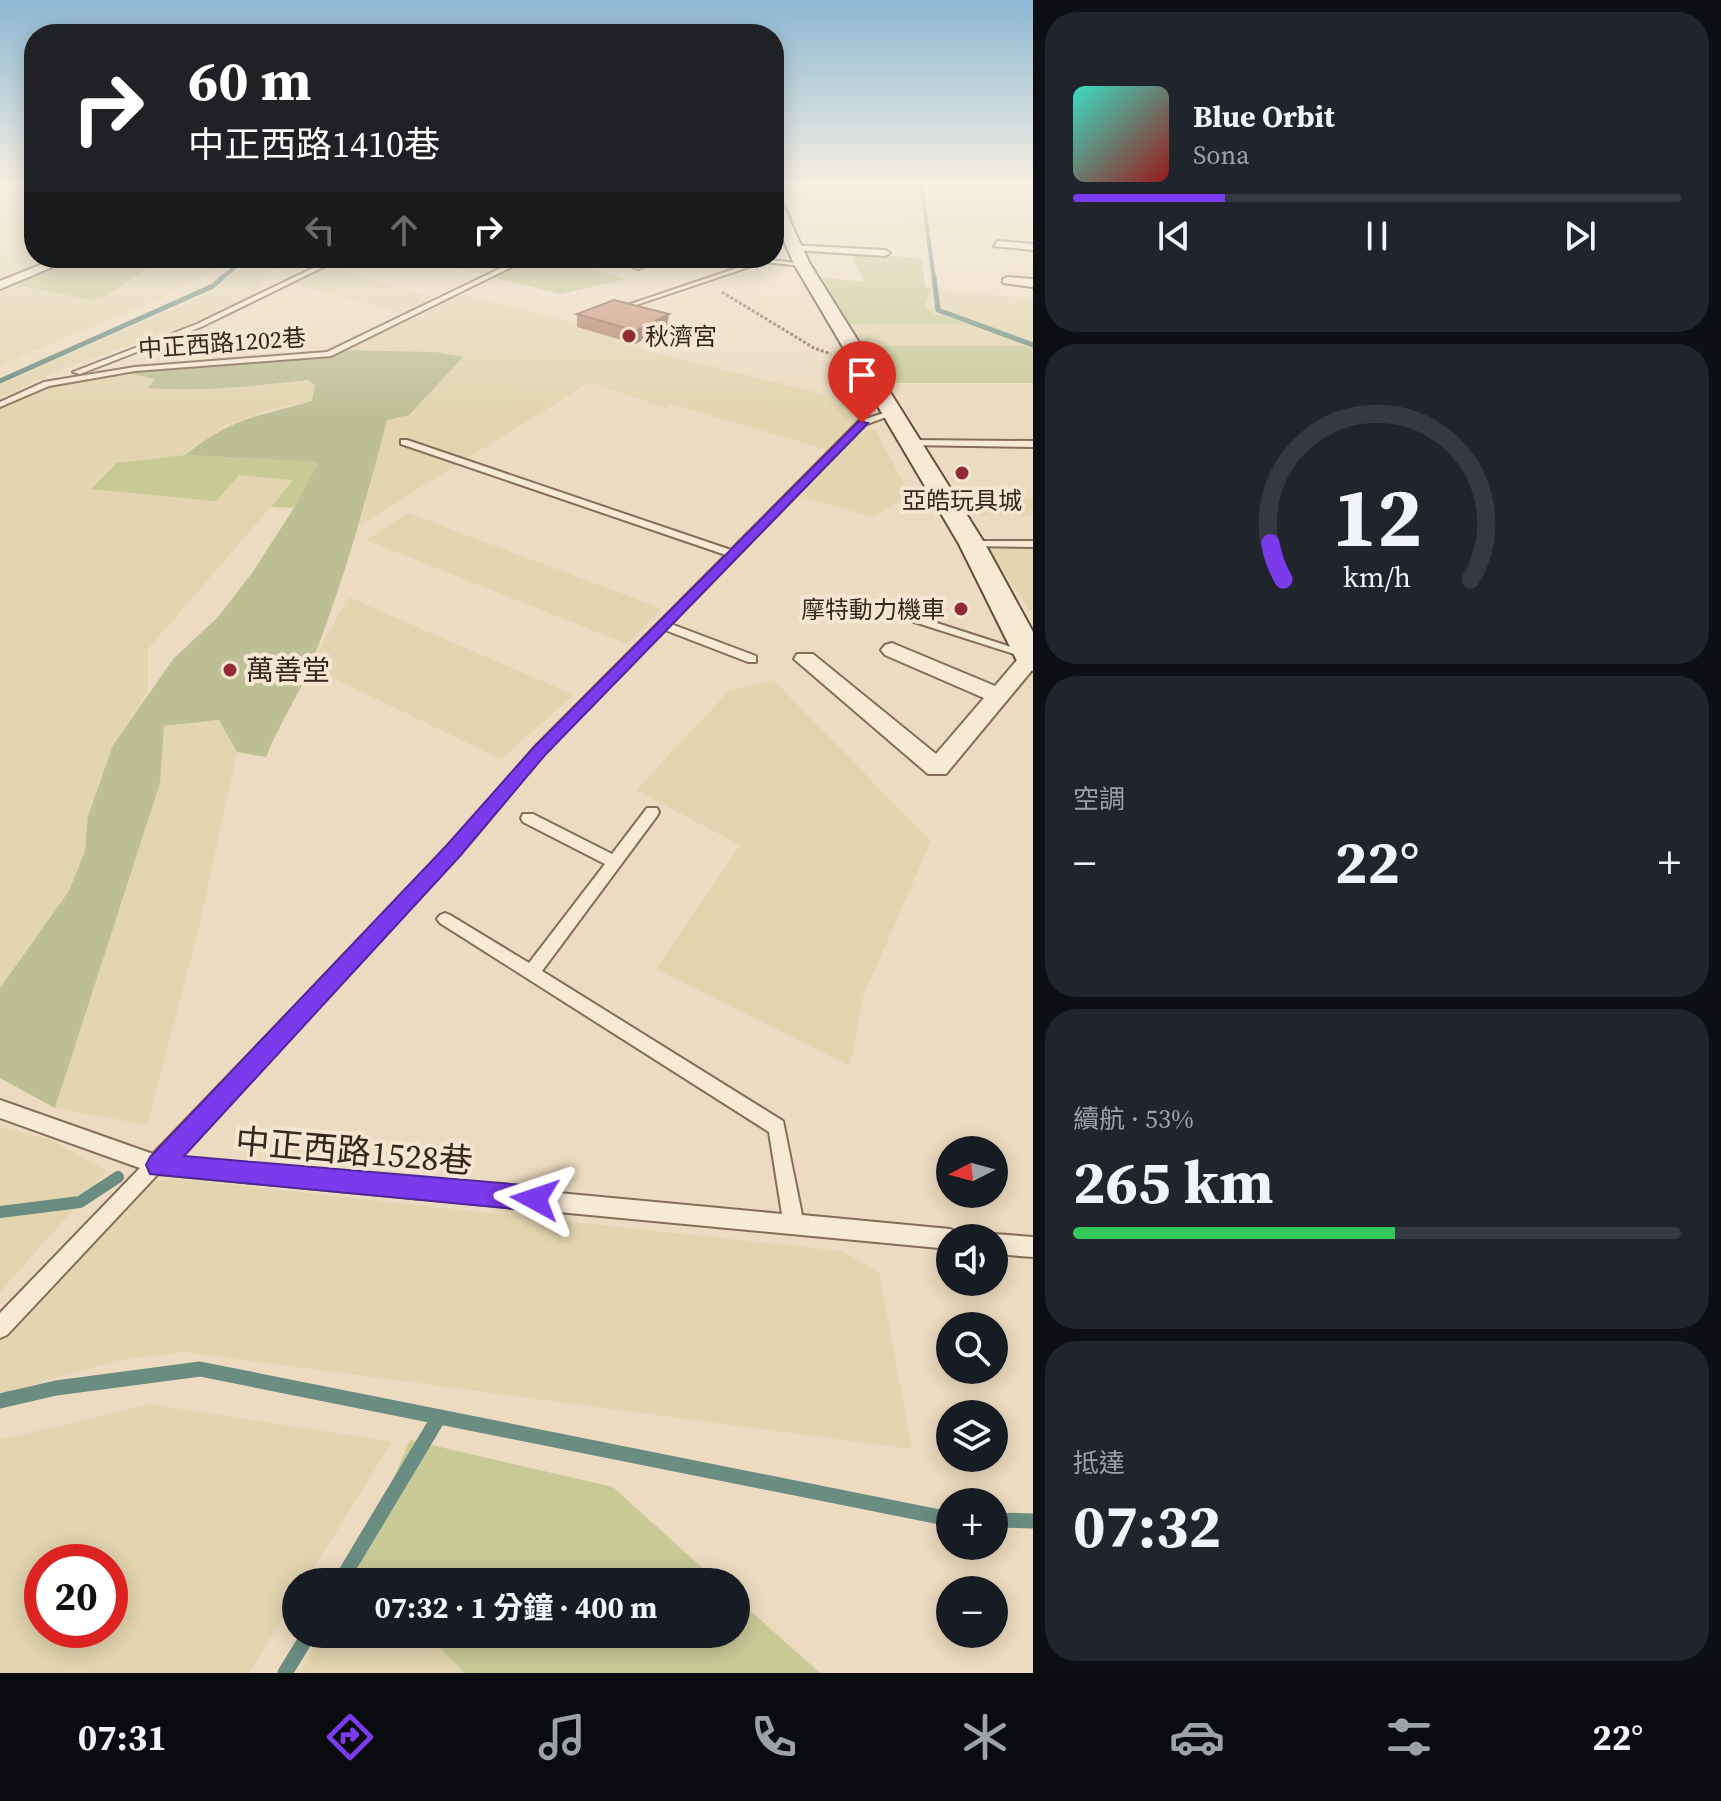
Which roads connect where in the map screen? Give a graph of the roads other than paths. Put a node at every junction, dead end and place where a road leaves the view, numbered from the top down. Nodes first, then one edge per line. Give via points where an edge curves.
1 (802, 262) edge
2 (43, 268) edge
3 (312, 268) edge
4 (506, 268) edge
5 (739, 268) edge
6 (1007, 281) dead end
7 (1033, 283) edge
8 (0, 285) edge
9 (628, 306) edge
10 (47, 384) junction
11 (0, 405) edge
12 (890, 414) junction
13 (404, 442) dead end
14 (909, 443) junction
15 (1033, 444) edge
16 (972, 544) junction
17 (1033, 544) edge
18 (734, 555) junction
19 (912, 618) dead end
20 (666, 626) junction
21 (892, 650) dead end
22 (752, 659) dead end
23 (805, 659) dead end
24 (1032, 659) edge
25 (1001, 697) junction
26 (652, 812) dead end
27 (528, 818) dead end
28 (615, 862) junction
29 (445, 919) dead end
30 (532, 972) junction
31 (0, 1109) edge
32 (158, 1165) junction
33 (794, 1225) junction
34 (936, 1238) edge
35 (1008, 1245) edge
36 (1033, 1247) edge
37 (0, 1328) edge

1 - 12 main road
2 - 8 street
3 - 10 lane via 213,320
4 - 10 lane, 中正西路1202巷 via 328,354 135,369
5 - 9 lane
6 - 7 street
10 - 11 lane, 中正西路1202巷
12 - 14 main road
12 - 18 lane via 862,423
13 - 18 lane
14 - 15 lane
14 - 16 main road
16 - 17 lane
16 - 24 main road
18 - 20 lane
19 - 24 lane
20 - 22 lane
20 - 32 lane via 539,751 453,851
21 - 25 street
23 - 25 street via 937,768
24 - 25 street
26 - 28 lane
27 - 28 lane
28 - 30 lane
29 - 30 lane
30 - 33 lane via 777,1127
31 - 32 lane, 中正西路1528巷
32 - 33 lane, 中正西路1528巷
32 - 37 lane
33 - 34 lane, 中正西路1528巷
35 - 36 lane

